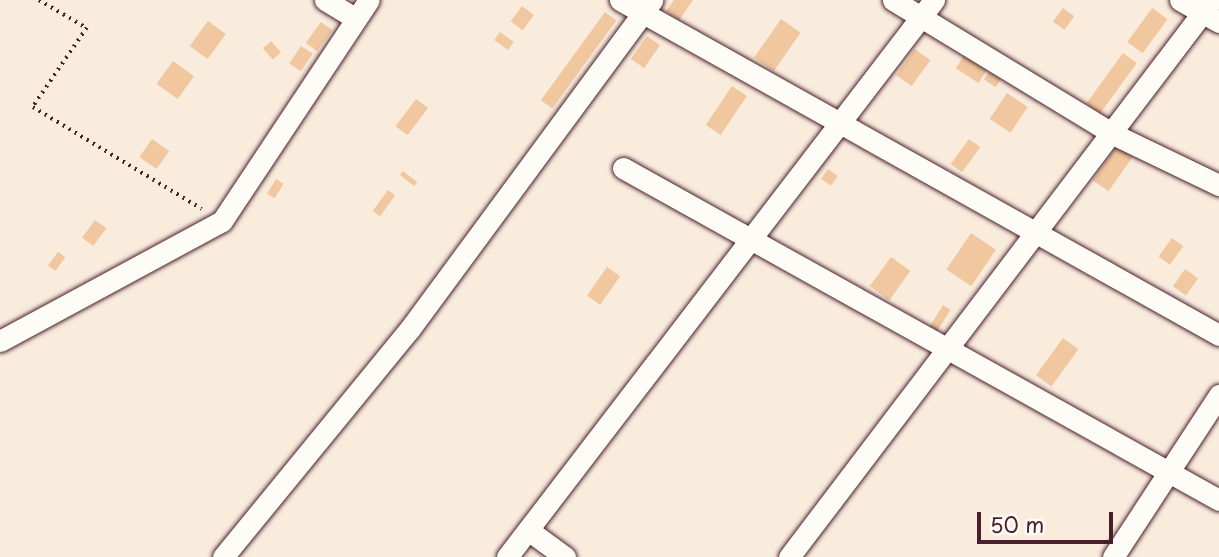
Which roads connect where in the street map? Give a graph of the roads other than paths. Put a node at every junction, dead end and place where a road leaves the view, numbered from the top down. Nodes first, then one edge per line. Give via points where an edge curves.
1 (325, 0) edge
2 (369, 0) edge
3 (620, 0) edge
4 (893, 0) edge
5 (1180, 0) edge
6 (647, 6) edge
7 (928, 8) edge
8 (1211, 12) edge
9 (355, 18) junction
10 (841, 127) junction
11 (1114, 134) junction
12 (623, 169) dead end
13 (1219, 185) edge
14 (1038, 236) junction
15 (750, 240) junction
16 (1219, 335) edge
17 (0, 341) edge
18 (949, 351) junction
19 (1219, 395) edge
20 (1170, 471) junction
21 (1219, 500) edge
22 (528, 530) junction
23 (223, 557) edge
24 (507, 557) edge
25 (565, 557) edge
26 (789, 557) edge
27 (1113, 557) edge

1 - 9 street
2 - 9 street
3 - 6 street
4 - 7 street
5 - 8 street
6 - 10 street
6 - 23 street via 409,330
7 - 10 street
7 - 11 street
8 - 11 street
9 - 17 street via 222,221
10 - 14 street
10 - 15 street
11 - 13 street
11 - 14 street
12 - 15 street
14 - 16 street
14 - 18 street
15 - 18 street
15 - 22 street
18 - 20 street
18 - 26 street
19 - 20 street
20 - 21 street
20 - 27 street
22 - 24 street
22 - 25 street

